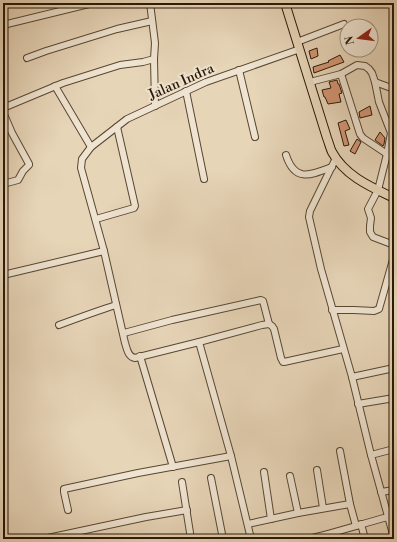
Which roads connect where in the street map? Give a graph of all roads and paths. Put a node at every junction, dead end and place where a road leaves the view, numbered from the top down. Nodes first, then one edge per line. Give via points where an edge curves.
1 (93, 3) edge
2 (150, 3) edge
3 (286, 3) edge
4 (152, 21) junction
5 (3, 25) edge
6 (339, 26) edge
7 (298, 45) junction
8 (27, 58) dead end
9 (154, 59) junction
10 (239, 70) junction
11 (341, 74) junction
12 (310, 82) junction
13 (375, 82) junction
14 (56, 86) junction
15 (394, 89) edge
16 (186, 91) junction
17 (155, 106) junction
18 (3, 108) edge
19 (3, 112) edge
20 (117, 127) junction
21 (392, 131) edge
22 (255, 137) dead end
23 (91, 147) junction
24 (387, 154) junction
25 (286, 155) dead end
26 (336, 158) junction
27 (332, 167) junction
28 (204, 179) dead end
29 (3, 184) edge
30 (378, 190) junction
31 (394, 198) edge
32 (96, 219) junction
33 (394, 245) edge
34 (104, 251) junction
35 (394, 256) edge
36 (3, 275) edge
37 (116, 305) junction
38 (332, 310) junction
39 (269, 324) junction
40 (59, 325) dead end
41 (124, 334) junction
42 (199, 342) junction
43 (343, 349) junction
44 (140, 356) junction
45 (394, 368) edge
46 (352, 377) junction
47 (394, 398) edge
48 (358, 404) junction
49 (394, 449) edge
50 (340, 451) dead end
51 (371, 454) junction
52 (231, 456) junction
53 (173, 467) junction
54 (317, 470) dead end
55 (264, 472) dead end
56 (290, 476) dead end
57 (211, 478) dead end
58 (182, 482) dead end
59 (394, 490) edge
60 (381, 492) junction
61 (350, 504) junction
62 (323, 508) junction
63 (68, 510) dead end
64 (187, 510) junction
65 (298, 513) junction
66 (388, 517) junction
67 (271, 519) junction
68 (248, 524) junction
69 (359, 525) junction
70 (334, 536) edge
71 (394, 538) edge
72 (43, 539) edge
73 (191, 539) edge
74 (223, 539) edge
75 (251, 539) edge
76 (307, 539) edge
77 (364, 539) edge

1 - 5 street
2 - 4 street
3 - 7 main road
4 - 8 street via 117,29
4 - 9 street
6 - 7 street, Jalan Indra
7 - 10 street, Jalan Indra
7 - 12 main road
9 - 14 street via 120,65
9 - 17 street
10 - 16 street, Jalan Indra
10 - 22 street
11 - 12 street
11 - 13 street via 362,65 369,69
11 - 24 street via 360,134
12 - 26 main road via 331,150
13 - 15 street
13 - 21 street via 379,102
14 - 18 street
14 - 23 street
16 - 17 street, Jalan Indra
16 - 28 street
17 - 20 street, Jalan Indra via 127,119
19 - 29 street via 29,165 18,180
20 - 23 street, Jalan Indra
20 - 32 street via 135,206
21 - 24 street
23 - 32 street, Jalan Indra via 83,156 81,168
24 - 30 street
25 - 27 street via 295,171 301,174 313,174
26 - 27 street
26 - 30 main road via 351,174
27 - 38 street via 309,217
30 - 31 main road
30 - 33 street via 368,209 371,218 370,232 374,238
32 - 34 street
34 - 36 street
34 - 37 street
35 - 38 street via 379,309
37 - 40 street
37 - 41 street
38 - 43 street
39 - 41 street via 261,300 172,320
39 - 42 street
39 - 43 street via 274,329 282,362
41 - 44 street via 129,355 136,358
42 - 44 street
42 - 52 street
43 - 46 street
44 - 53 street
45 - 46 street
46 - 48 street
47 - 48 street
48 - 51 street
49 - 51 street
50 - 61 street
51 - 60 street
52 - 53 street
52 - 68 street
53 - 63 street via 64,490
54 - 62 street
55 - 67 street
56 - 65 street
57 - 74 street
58 - 64 street
59 - 60 street
60 - 66 street
61 - 62 street
61 - 69 street
62 - 65 street
64 - 72 street
64 - 73 street
65 - 67 street
66 - 69 street
66 - 71 street
67 - 68 street
68 - 75 street
69 - 70 street
69 - 77 street
70 - 76 street

